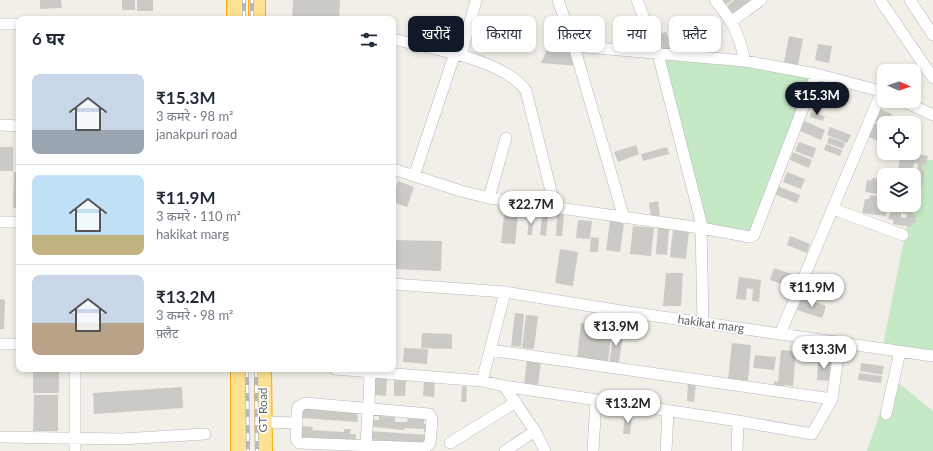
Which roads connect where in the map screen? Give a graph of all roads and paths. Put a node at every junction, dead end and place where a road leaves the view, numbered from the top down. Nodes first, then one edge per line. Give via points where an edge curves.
1 (235, 0) edge
2 (257, 0) edge
3 (476, 0) edge
4 (558, 0) edge
5 (637, 0) edge
6 (715, 0) edge
7 (760, 0) edge
8 (880, 0) edge
9 (910, 0) edge
10 (235, 16) edge
11 (257, 16) edge
12 (564, 16) edge
13 (732, 22) junction
14 (0, 24) edge
15 (16, 24) edge
16 (933, 35) edge
17 (396, 40) edge
18 (605, 49) edge
19 (576, 52) edge
20 (458, 54) junction
21 (658, 54) junction
22 (745, 61) junction
23 (816, 74) junction
24 (933, 78) edge
25 (877, 89) edge
26 (877, 105) edge
27 (917, 108) edge
28 (933, 116) edge
29 (0, 126) edge
30 (16, 126) edge
31 (506, 138) dead end
32 (396, 170) edge
33 (414, 176) junction
34 (489, 198) junction
35 (555, 207) junction
36 (833, 209) junction
37 (624, 218) junction
38 (0, 222) edge
39 (16, 222) edge
40 (701, 228) junction
41 (903, 235) dead end
42 (396, 284) edge
43 (505, 292) junction
44 (703, 323) junction
45 (780, 334) junction
46 (840, 343) junction
47 (0, 344) edge
48 (16, 344) edge
49 (490, 350) junction
50 (900, 352) junction
51 (933, 356) edge
52 (75, 372) edge
53 (239, 372) edge
54 (263, 372) edge
55 (370, 372) joint
56 (482, 381) junction
57 (504, 386) junction
58 (832, 399) junction
59 (596, 400) junction
60 (516, 402) junction
61 (368, 407) junction
62 (668, 411) junction
63 (886, 414) dead end
64 (738, 421) junction
65 (263, 422) junction
66 (296, 423) junction
67 (535, 431) junction
68 (205, 434) dead end
69 (0, 437) edge
70 (75, 439) junction
71 (450, 443) dead end
72 (366, 446) junction
73 (75, 451) edge
74 (239, 451) edge
75 (264, 451) edge
76 (505, 451) edge
77 (545, 451) edge
78 (593, 451) edge
79 (666, 451) edge
80 (737, 451) edge

1 - 10 highway
2 - 11 highway
3 - 20 street
4 - 12 street
5 - 21 street
6 - 13 street
7 - 13 street
8 - 24 street
9 - 16 street
13 - 22 street
14 - 15 street
17 - 20 street
18 - 21 street
19 - 37 street
20 - 33 street
20 - 35 street via 514,77 526,91
21 - 22 street
21 - 40 street
22 - 23 street
23 - 25 street
23 - 40 street via 754,235 744,237
26 - 36 street
27 - 28 street
29 - 30 street
31 - 34 street
32 - 33 street
33 - 34 street
34 - 35 street
35 - 37 street
36 - 41 street
36 - 45 street
37 - 40 street
38 - 39 street
40 - 44 street
42 - 43 street, hakikat marg
43 - 44 street, hakikat marg
43 - 49 street
44 - 45 street, hakikat marg
45 - 46 street, hakikat marg
46 - 50 street, hakikat marg
46 - 58 street
47 - 48 street
49 - 56 street
49 - 58 street
50 - 51 street, hakikat marg
50 - 63 street
52 - 70 street
53 - 74 highway, GT Road
54 - 65 highway, GT Road
55 - 56 street
55 - 61 street
56 - 57 street
57 - 59 street
57 - 60 street
58 - 64 street via 812,434
59 - 62 street
59 - 78 street
60 - 67 street
60 - 71 street
61 - 66 street via 304,403 298,407
61 - 72 street
61 - 72 street via 429,414 432,419 430,443 425,448
62 - 64 street
62 - 79 street
64 - 80 street
65 - 66 street
65 - 75 highway, GT Road
66 - 72 street via 296,439 299,443
67 - 76 street
67 - 77 street
68 - 70 street
69 - 70 street
70 - 73 street

